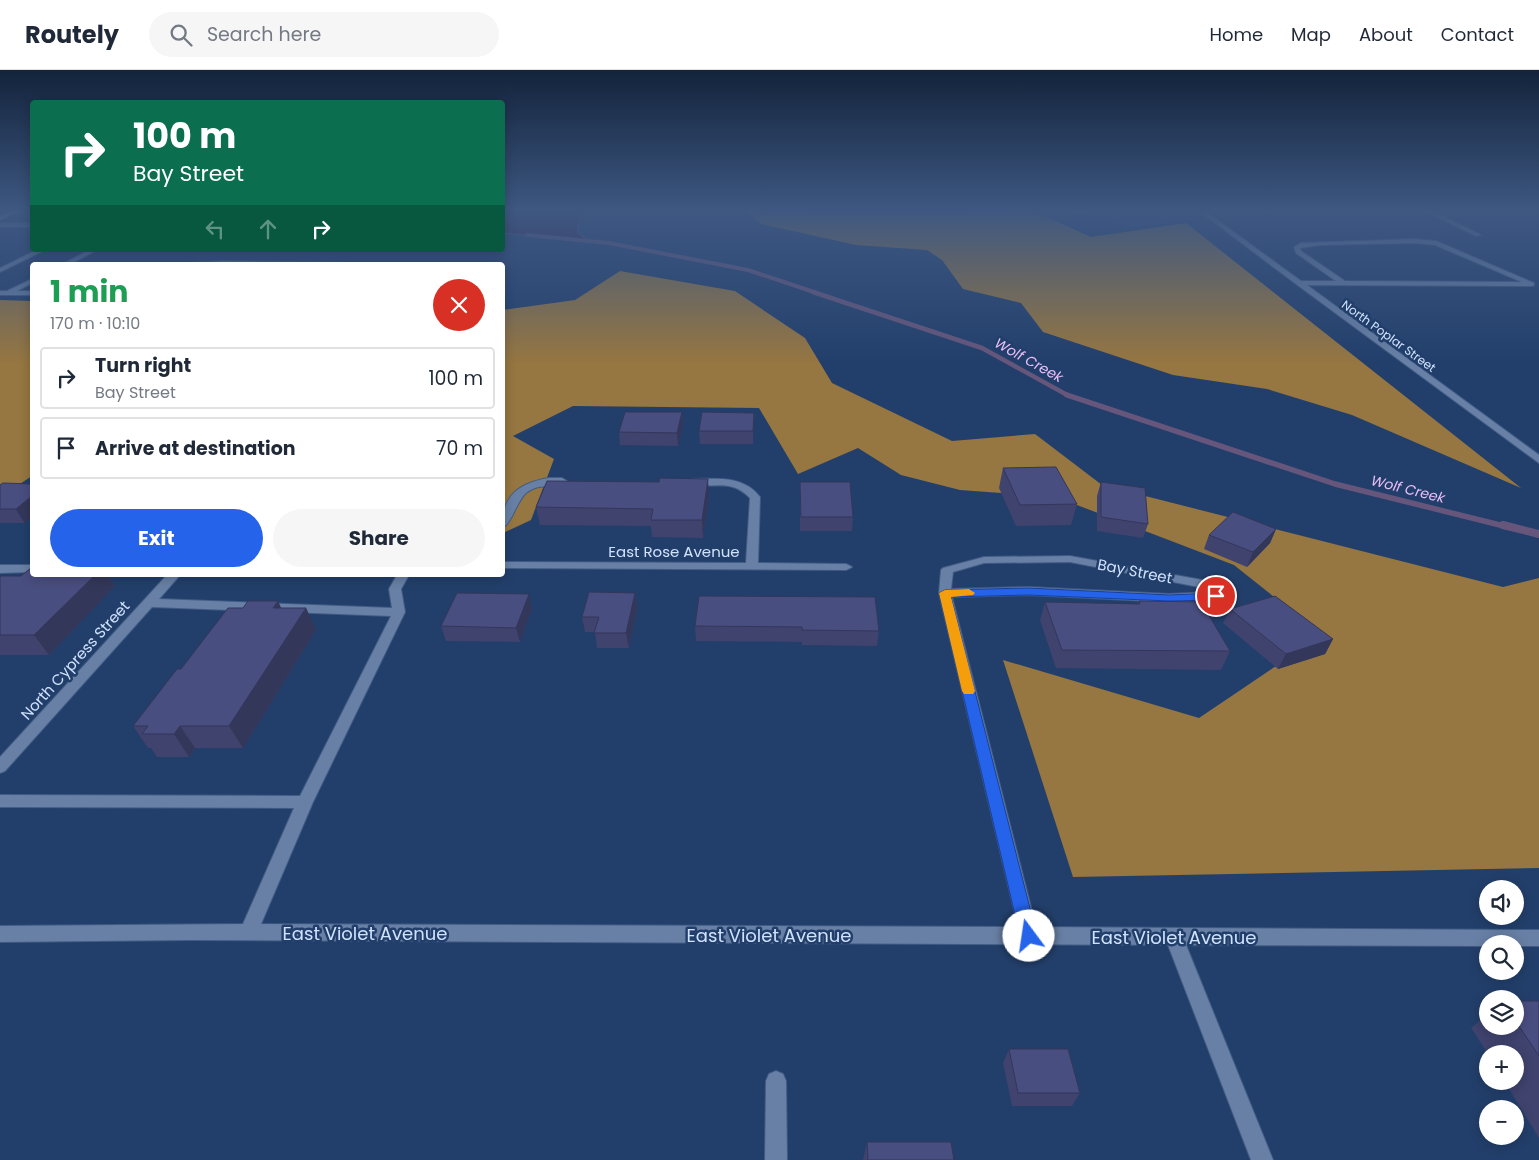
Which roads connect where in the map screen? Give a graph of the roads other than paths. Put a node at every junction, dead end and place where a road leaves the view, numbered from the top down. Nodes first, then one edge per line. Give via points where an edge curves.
1 (17, 262) edge
2 (1270, 262) edge
3 (1312, 262) edge
4 (1485, 262) edge
5 (0, 270) edge
6 (30, 282) edge
7 (1298, 283) junction
8 (1343, 283) junction
9 (1536, 284) edge
10 (0, 293) edge
11 (8, 293) junction
12 (30, 293) edge
13 (1539, 460) edge
14 (575, 481) edge
15 (684, 482) edge
16 (505, 519) edge
17 (505, 565) edge
18 (752, 567) junction
19 (846, 567) dead end
20 (0, 569) edge
21 (30, 569) edge
22 (172, 577) edge
23 (402, 577) edge
24 (945, 593) junction
25 (149, 603) junction
26 (399, 612) junction
27 (0, 767) edge
28 (0, 801) edge
29 (305, 802) junction
30 (248, 933) junction
31 (0, 934) edge
32 (1029, 936) junction
33 (1174, 937) junction
34 (1539, 938) edge
35 (776, 1081) dead end
36 (776, 1160) edge
37 (1262, 1160) edge

1 - 5 street
2 - 7 street, North Poplar Street
3 - 8 street
4 - 9 street
6 - 11 street
7 - 8 street
7 - 13 street, North Poplar Street
8 - 9 street
10 - 11 street
11 - 12 street
14 - 16 street via 533,484 518,494
15 - 18 street via 724,482 744,486 755,497
17 - 18 street, East Rose Avenue
18 - 19 street, East Rose Avenue
20 - 21 street
22 - 25 street, North Cypress Street
23 - 26 street via 395,589
24 - 24 street, Bay Street via 1028,591 1169,598 1216,596 1216,586 1070,559 984,560 947,570
24 - 32 street, Bay Street
25 - 26 street
25 - 27 street, North Cypress Street
26 - 29 street
28 - 29 street
29 - 30 street
30 - 31 street, East Violet Avenue
30 - 32 street, East Violet Avenue
32 - 33 street, East Violet Avenue
33 - 34 street, East Violet Avenue
33 - 37 street
35 - 36 street

